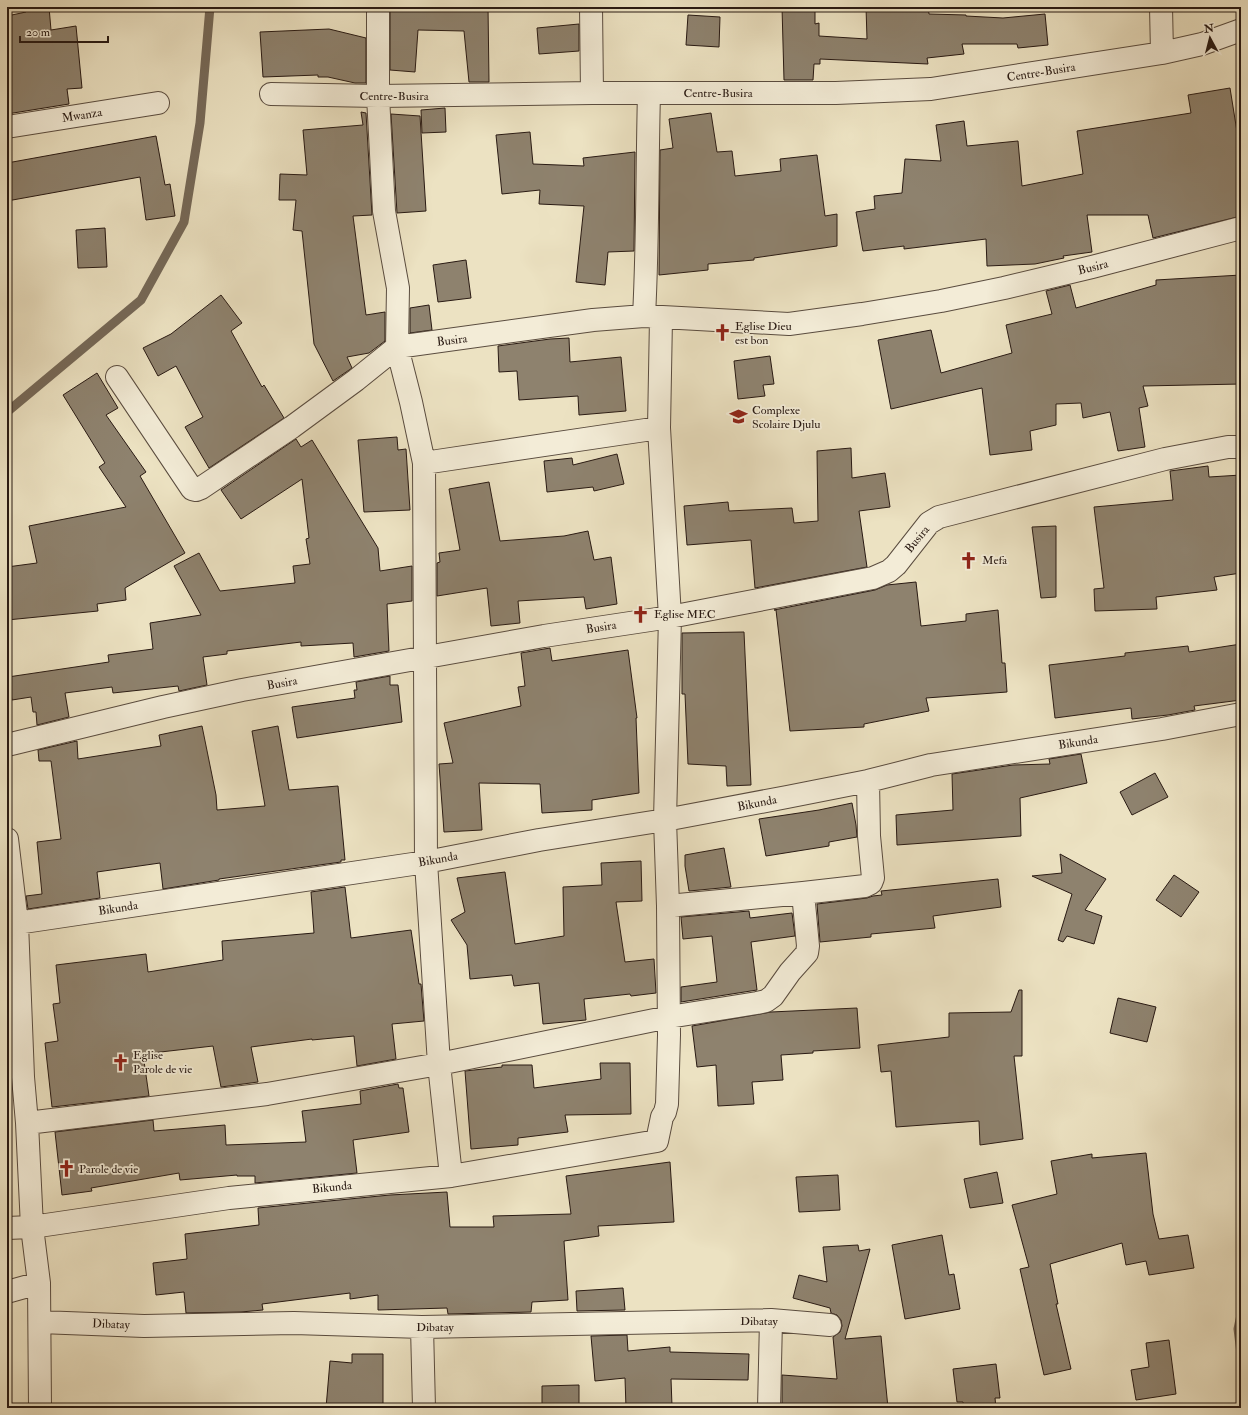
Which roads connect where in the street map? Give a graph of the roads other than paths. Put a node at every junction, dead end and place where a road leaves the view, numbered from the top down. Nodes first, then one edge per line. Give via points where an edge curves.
1 (378, 7) edge
2 (592, 7) edge
3 (1161, 7) edge
4 (1241, 30) edge
5 (1162, 53) junction
6 (592, 93) junction
7 (649, 93) junction
8 (271, 94) dead end
9 (378, 96) junction
10 (158, 103) dead end
11 (7, 127) edge
12 (1241, 228) edge
13 (653, 317) junction
14 (397, 347) junction
15 (117, 377) dead end
16 (659, 428) junction
17 (1241, 447) edge
18 (424, 463) junction
19 (670, 617) junction
20 (426, 658) junction
21 (1241, 714) edge
22 (7, 744) edge
23 (868, 781) junction
24 (665, 820) junction
25 (7, 839) edge
26 (426, 862) junction
27 (803, 893) junction
28 (668, 906) junction
29 (12, 925) edge
30 (669, 1017) junction
31 (439, 1064) junction
32 (27, 1123) junction
33 (451, 1176) junction
34 (32, 1227) junction
35 (7, 1228) edge
36 (39, 1283) junction
37 (7, 1292) edge
38 (771, 1320) junction
39 (40, 1322) junction
40 (830, 1325) dead end
41 (422, 1327) junction
42 (40, 1408) edge
43 (424, 1408) edge
44 (769, 1408) edge

1 - 9 street
2 - 6 street
3 - 5 street
4 - 5 street, Centre-Busira via 1202,44
5 - 7 street, Centre-Busira via 931,89 836,93
6 - 7 street, Centre-Busira
6 - 9 street, Centre-Busira
7 - 13 street via 647,250
8 - 9 street, Centre-Busira
9 - 14 street via 384,211 398,288
10 - 11 street, Mwanza
12 - 13 street, Busira via 1004,288 862,314 789,324
13 - 14 street, Busira via 593,320
13 - 16 street
14 - 15 street via 292,427 196,490 192,489
14 - 18 street
16 - 18 street
16 - 19 street
17 - 19 street, Busira via 1228,447 1165,459 939,517 929,523 896,565 873,578
18 - 20 street
19 - 20 street, Busira via 544,636
19 - 24 street
20 - 22 street, Busira via 242,690
20 - 26 street
21 - 23 street, Bikunda via 931,765
23 - 24 street, Bikunda
23 - 27 street via 873,878 871,883 865,886
24 - 26 street, Bikunda via 539,840
24 - 28 street
25 - 29 street
26 - 29 street, Bikunda
26 - 31 street
27 - 28 street
27 - 30 street via 807,953 773,996 757,1003
28 - 30 street
29 - 32 street
30 - 31 street
30 - 33 street, Bikunda via 667,1104 657,1141
31 - 32 street via 267,1094
31 - 33 street
32 - 34 street
33 - 34 street, Bikunda via 229,1198
34 - 35 street, Bikunda
34 - 36 street
36 - 37 street
36 - 39 street
38 - 40 street, Dibatay
38 - 41 street, Dibatay
38 - 44 street
39 - 41 street, Dibatay via 144,1326 294,1323
39 - 42 street
41 - 43 street

